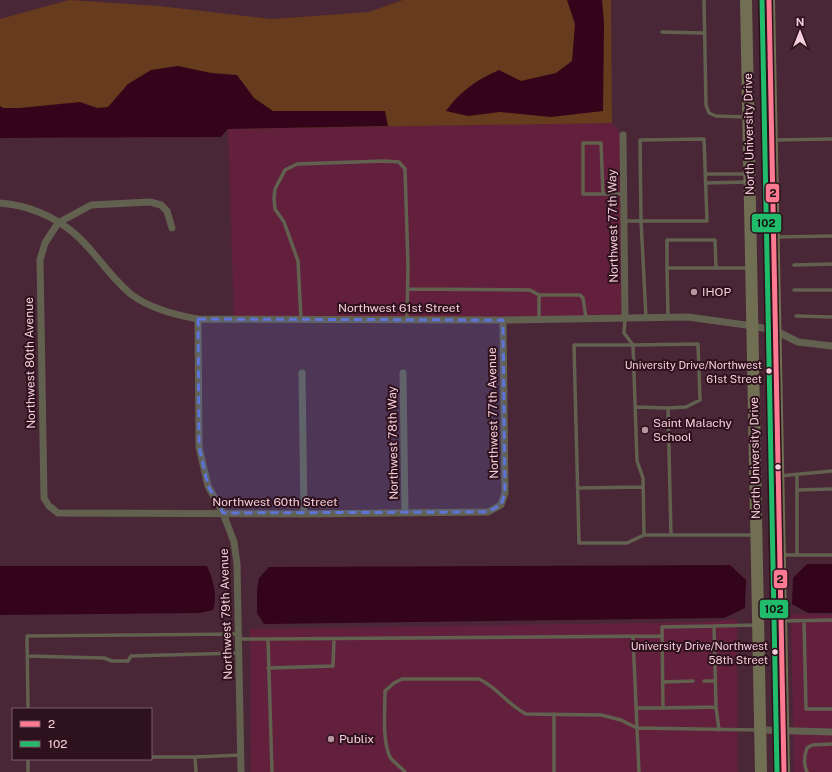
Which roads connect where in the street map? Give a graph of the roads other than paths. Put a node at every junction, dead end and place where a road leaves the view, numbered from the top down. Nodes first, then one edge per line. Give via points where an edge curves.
1 (704, 0) edge
2 (746, 0) edge
3 (769, 0) edge
4 (662, 32) dead end
5 (705, 33) junction
6 (748, 117) junction
7 (623, 135) dead end
8 (832, 139) edge
9 (772, 140) junction
10 (705, 174) junction
11 (750, 178) junction
12 (706, 182) junction
13 (603, 194) junction
14 (624, 194) junction
15 (0, 204) edge
16 (624, 221) junction
17 (641, 221) junction
18 (58, 223) junction
19 (172, 228) dead end
20 (832, 236) edge
21 (774, 237) junction
22 (832, 264) edge
23 (794, 265) dead end
24 (667, 268) junction
25 (716, 268) junction
26 (751, 268) junction
27 (408, 289) junction
28 (794, 290) dead end
29 (832, 290) edge
30 (539, 295) junction
31 (796, 316) dead end
32 (625, 317) junction
33 (646, 317) junction
34 (668, 317) junction
35 (832, 317) edge
36 (407, 318) junction
37 (586, 318) junction
38 (198, 319) junction
39 (301, 319) junction
40 (540, 319) junction
41 (503, 320) junction
42 (752, 326) junction
43 (776, 331) junction
44 (633, 345) junction
45 (832, 346) edge
46 (403, 373) dead end
47 (302, 374) dead end
48 (635, 407) junction
49 (668, 408) junction
50 (832, 471) edge
51 (797, 474) junction
52 (778, 476) junction
53 (643, 487) junction
54 (578, 488) junction
55 (797, 490) junction
56 (832, 490) edge
57 (501, 505) joint
58 (49, 506) joint
59 (224, 513) junction
60 (405, 513) junction
61 (304, 514) junction
62 (644, 535) junction
63 (672, 535) junction
64 (757, 535) junction
65 (797, 555) junction
66 (832, 555) edge
67 (780, 556) junction
68 (832, 620) edge
69 (781, 621) junction
70 (804, 621) junction
71 (758, 625) junction
72 (714, 626) junction
73 (239, 636) junction
74 (633, 636) junction
75 (661, 636) junction
76 (268, 639) junction
77 (334, 639) junction
78 (239, 654) junction
79 (27, 656) junction
80 (268, 668) junction
81 (693, 681) dead end
82 (704, 681) dead end
83 (715, 681) junction
84 (663, 682) junction
85 (716, 707) junction
86 (28, 708) edge
87 (636, 708) junction
88 (663, 708) junction
89 (832, 709) edge
90 (554, 714) junction
91 (637, 728) junction
92 (719, 730) junction
93 (760, 730) junction
94 (783, 731) junction
95 (832, 732) edge
96 (832, 744) edge
97 (241, 755) junction
98 (152, 757) edge
99 (195, 757) junction
100 (28, 760) edge
101 (28, 772) edge
102 (196, 772) edge
103 (241, 772) edge
104 (272, 772) edge
105 (406, 772) edge
106 (554, 772) edge
107 (639, 772) edge
108 (761, 772) edge
109 (784, 772) edge
110 (807, 772) edge

1 - 5 lane
2 - 6 main road, North University Drive
3 - 9 main road, North University Drive
4 - 5 lane
5 - 6 lane via 706,105 709,113 716,116
6 - 11 main road, North University Drive
7 - 14 street, Northwest 77th Way
8 - 9 lane
9 - 21 main road, North University Drive
10 - 11 lane
10 - 12 lane
10 - 17 lane via 704,139 640,140
11 - 12 lane
11 - 26 main road, North University Drive
12 - 17 lane via 707,221
13 - 13 lane via 583,194 582,144 601,143
13 - 14 lane
14 - 16 street, Northwest 77th Way
15 - 18 street, Northwest 61st Street via 15,204 34,210
16 - 17 lane
16 - 32 street, Northwest 77th Way
17 - 33 lane
18 - 19 street via 91,204 150,202 161,205 167,211
18 - 38 street, Northwest 61st Street via 76,234 132,295 175,315
18 - 58 street, Northwest 80th Avenue via 45,243 40,260 44,498
20 - 21 lane
21 - 43 main road, North University Drive
22 - 23 lane
24 - 25 lane
24 - 25 lane via 667,240 715,240
24 - 34 lane
25 - 26 lane
26 - 42 main road, North University Drive
27 - 30 lane via 530,290
27 - 36 lane
27 - 39 lane via 405,169 399,162 297,164 285,170 275,189 274,198 276,209 284,222 298,261
28 - 29 lane
30 - 37 lane via 580,295 583,298
30 - 40 lane
31 - 35 lane
32 - 33 street, Northwest 61st Street
32 - 37 street, Northwest 61st Street
32 - 44 lane via 624,332
33 - 34 street, Northwest 61st Street
34 - 42 street, Northwest 61st Street via 688,317
36 - 39 street, Northwest 61st Street
36 - 41 street, Northwest 61st Street
37 - 40 street, Northwest 61st Street
38 - 39 street, Northwest 61st Street
38 - 59 street, Northwest 79th Avenue via 199,447 208,486
40 - 41 street, Northwest 61st Street
41 - 57 street, Northwest 77th Avenue via 506,493
42 - 43 street, Northwest 61st Street
42 - 64 main road, North University Drive
43 - 45 street, Northwest 61st Street via 798,342
43 - 52 main road, North University Drive
44 - 48 lane
44 - 49 lane via 698,344 700,400 686,407
44 - 54 lane via 574,345
46 - 60 street, Northwest 78th Way
47 - 61 street
48 - 49 lane
48 - 53 lane via 637,461 643,478
49 - 63 lane
50 - 51 lane
51 - 52 lane
51 - 55 lane
52 - 67 main road, North University Drive
53 - 54 lane
53 - 62 lane
54 - 62 lane via 579,543 627,543
55 - 56 lane
55 - 65 lane
57 - 60 street, Northwest 60th Street via 488,512
58 - 59 street, Northwest 60th Street via 58,513
59 - 61 street, Northwest 60th Street
59 - 73 street, Northwest 79th Avenue via 234,542 237,564
60 - 61 street, Northwest 60th Street
62 - 63 lane
63 - 64 lane
64 - 71 main road, North University Drive
65 - 66 lane
65 - 67 lane
67 - 69 main road, North University Drive
68 - 70 lane
69 - 70 lane
69 - 94 main road, North University Drive
70 - 89 lane via 806,709
71 - 72 lane
71 - 93 main road, North University Drive
72 - 75 lane via 662,627
72 - 83 lane
73 - 76 lane
73 - 78 street, Northwest 79th Avenue
73 - 79 lane via 27,636
74 - 75 lane
74 - 77 lane
74 - 87 lane
75 - 84 lane
76 - 77 lane
76 - 80 lane
77 - 80 lane via 333,666
78 - 79 lane via 130,656 128,661
78 - 97 street, Northwest 79th Avenue
79 - 86 lane
80 - 104 lane
81 - 84 lane
82 - 83 lane
83 - 85 lane
84 - 88 lane
85 - 88 lane
85 - 92 lane
87 - 88 lane
87 - 91 lane
90 - 91 lane via 602,714
90 - 105 lane via 526,714 517,710 487,682 479,679 402,679 394,682 385,691 387,747 390,758
90 - 106 lane
91 - 92 lane
91 - 107 lane
92 - 93 lane
93 - 94 street
93 - 108 main road, North University Drive
94 - 95 street
94 - 109 main road, North University Drive
96 - 110 lane via 812,745 807,748 804,756
97 - 99 lane
97 - 103 street, Northwest 79th Avenue
98 - 99 lane
99 - 102 lane
100 - 101 lane

